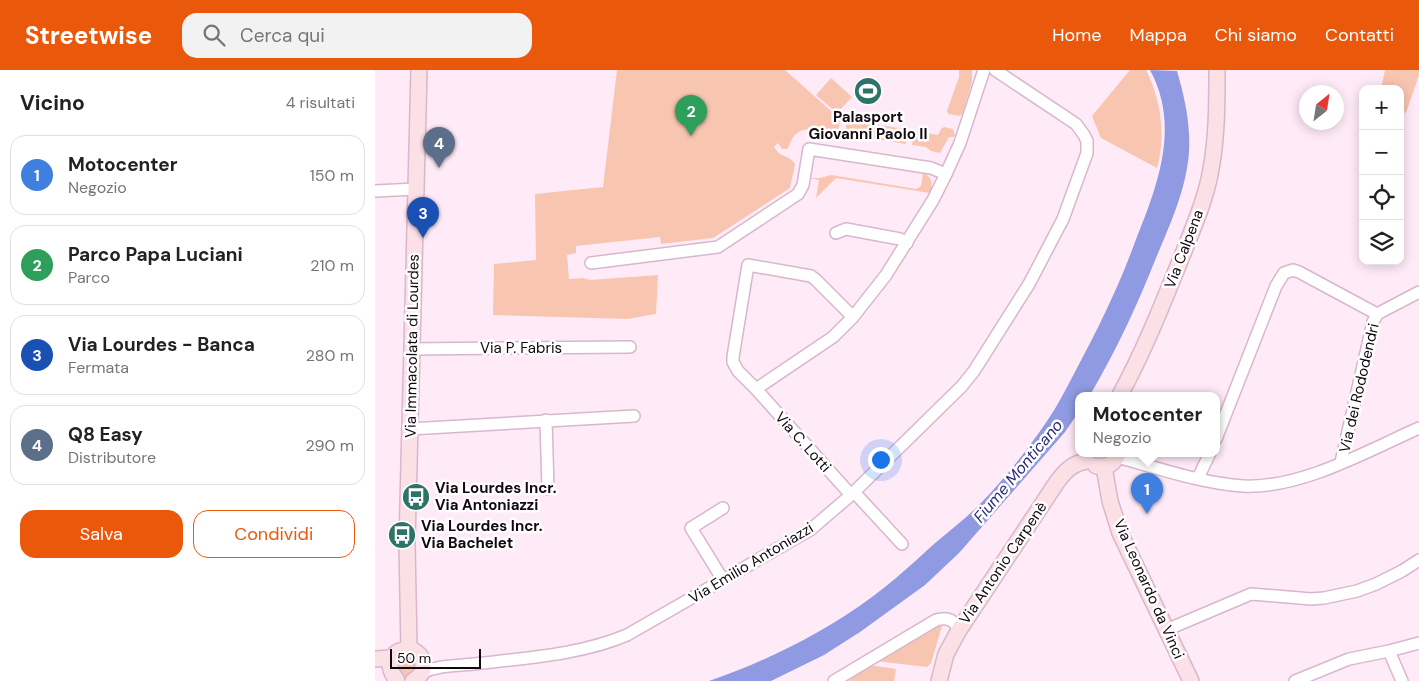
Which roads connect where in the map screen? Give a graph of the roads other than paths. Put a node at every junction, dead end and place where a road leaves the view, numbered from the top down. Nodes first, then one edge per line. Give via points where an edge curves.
1 (419, 70) edge
2 (984, 70) edge
3 (995, 70) edge
4 (1211, 70) edge
5 (1217, 70) edge
6 (1216, 114) junction
7 (946, 174) junction
8 (416, 189) junction
9 (375, 191) edge
10 (836, 233) dead end
11 (907, 242) junction
12 (591, 263) dead end
13 (1419, 292) edge
14 (1377, 314) junction
15 (853, 317) junction
16 (630, 347) dead end
17 (412, 348) junction
18 (1129, 378) junction
19 (755, 390) junction
20 (1122, 392) edge
21 (1126, 392) edge
22 (634, 416) dead end
23 (546, 420) junction
24 (1419, 428) edge
25 (410, 429) junction
26 (1220, 429) edge
27 (1086, 457) edge
28 (1116, 457) edge
29 (1124, 457) edge
30 (1209, 457) edge
31 (1341, 462) junction
32 (1103, 467) junction
33 (1198, 478) junction
34 (548, 489) dead end
35 (853, 493) junction
36 (723, 508) dead end
37 (902, 544) dead end
38 (1419, 560) edge
39 (723, 580) junction
40 (959, 630) junction
41 (1166, 630) junction
42 (1419, 643) edge
43 (1389, 651) junction
44 (375, 660) edge
45 (398, 666) edge
46 (420, 674) edge
47 (1300, 680) edge
48 (834, 681) edge
49 (939, 681) edge
50 (1191, 681) edge
51 (1402, 681) edge

1 - 8 street, Via Immacolata di Lourdes
2 - 7 street via 960,143
3 - 35 street, Via Emilio Antoniazzi via 1076,124 1084,135 1087,153 1070,204 1029,284 974,371 952,397
4 - 6 street, Via Calpena
5 - 6 street, Via Calpena
6 - 18 street, Via Calpena via 1211,171 1202,204
7 - 11 street
7 - 12 street via 931,168 809,149 803,185 798,194 718,247
8 - 9 street
8 - 17 street, Via Immacolata di Lourdes
10 - 11 street via 846,230
11 - 15 street via 877,288
13 - 14 street, Via dei Rododendri
14 - 26 street, Via dei Rododendri via 1299,272 1284,272
14 - 31 street, Via dei Rododendri
15 - 19 street via 833,337
15 - 19 street, Via C. Lotti via 811,276 748,265 733,362
16 - 17 street, Via P. Fabris
17 - 25 street, Via Immacolata di Lourdes
18 - 20 street, Via Calpena
18 - 21 street, Via Calpena
19 - 35 street, Via C. Lotti
22 - 23 street
23 - 25 street
23 - 34 street
24 - 31 street
25 - 45 street, Via Immacolata di Lourdes via 407,592
27 - 32 street via 1098,467
27 - 40 street, Via Antonio Carpenè via 1063,473
28 - 32 street
29 - 33 street
30 - 33 street
31 - 33 street via 1312,475 1269,485 1244,486
32 - 41 street, Via Leonardo da Vinci via 1120,533
35 - 37 street, Via C. Lotti
35 - 39 street, Via Emilio Antoniazzi via 800,537
36 - 39 street via 691,528
38 - 41 street via 1377,584 1357,591 1311,599 1251,594
39 - 46 street, Via Emilio Antoniazzi via 606,644
40 - 48 street via 950,620 936,620
40 - 49 street, Via Antonio Carpenè
41 - 50 street, Via Leonardo da Vinci
42 - 43 street
43 - 47 street via 1349,659
43 - 51 street
44 - 45 street
45 - 46 street via 419,654

